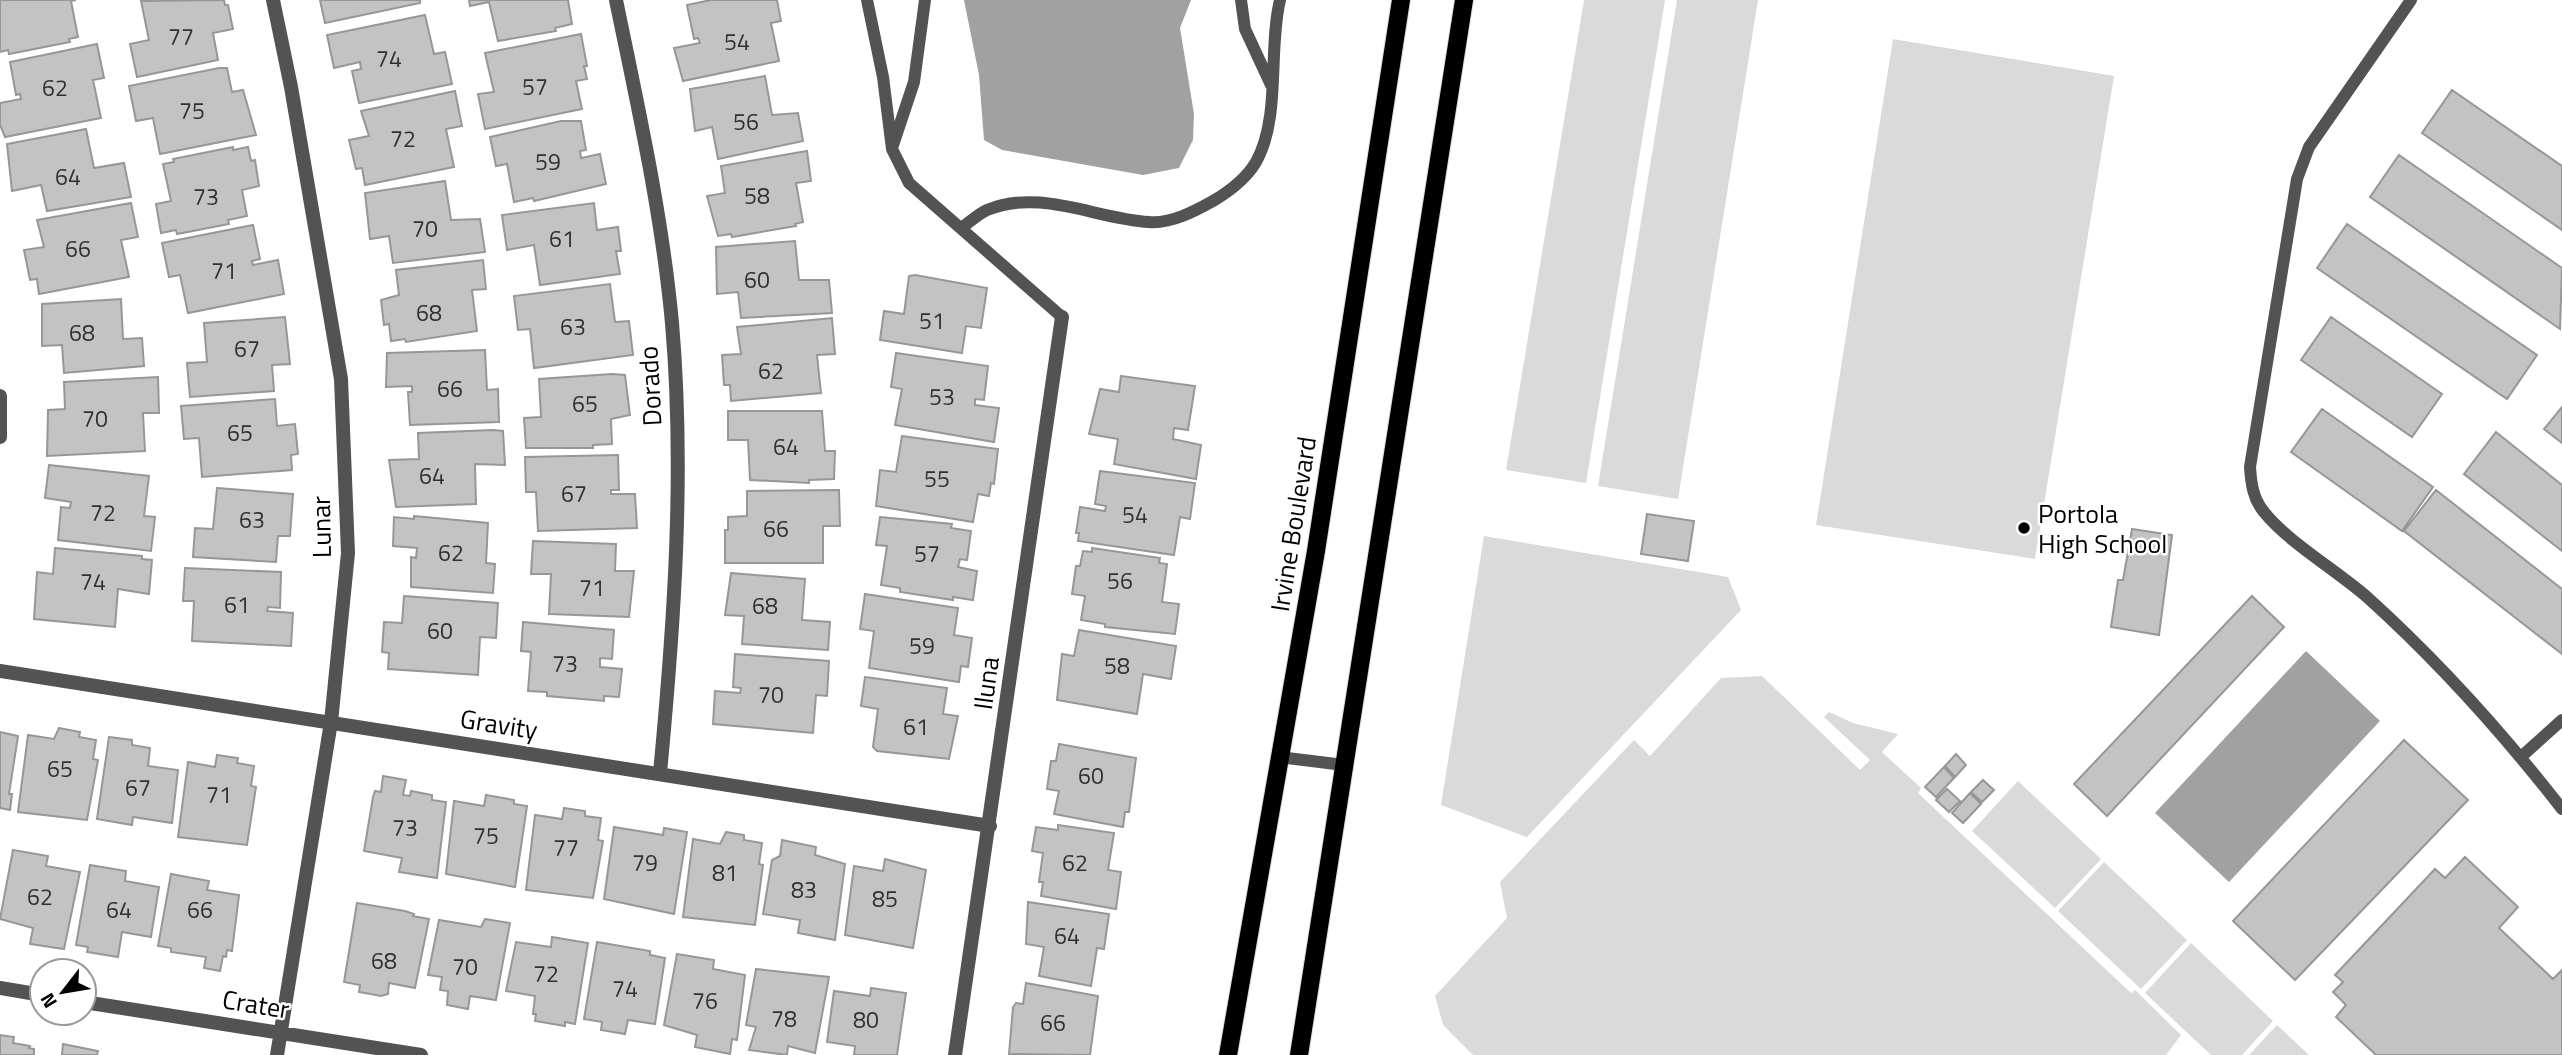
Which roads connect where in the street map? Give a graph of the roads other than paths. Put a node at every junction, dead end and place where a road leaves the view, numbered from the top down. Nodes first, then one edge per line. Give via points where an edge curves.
1 (273, 0) edge
2 (616, 0) edge
3 (867, 0) edge
4 (925, 0) edge
5 (1241, 0) edge
6 (1280, 0) edge
7 (1401, 0) edge
8 (1464, 0) edge
9 (2411, 0) edge
10 (1271, 85) junction
11 (892, 149) junction
12 (961, 229) junction
13 (1062, 317) joint
14 (0, 396) edge
15 (0, 437) edge
16 (0, 671) edge
17 (2562, 720) edge
18 (331, 722) junction
19 (1279, 757) junction
20 (2522, 757) junction
21 (1344, 765) junction
22 (660, 773) junction
23 (2562, 808) edge
24 (990, 826) junction
25 (0, 988) edge
26 (28, 993) edge
27 (98, 1004) edge
28 (281, 1033) junction
29 (277, 1055) edge
30 (421, 1055) edge
31 (955, 1055) edge
32 (1228, 1055) edge
33 (1299, 1055) edge

1 - 18 street, Lunar via 341,379 348,554
2 - 22 street, Dorado via 658,204 672,325 678,442
3 - 11 lane
4 - 11 lane via 914,82
5 - 10 lane via 1245,29
6 - 10 lane via 1273,26
7 - 19 main road, Irvine Boulevard via 1316,551
8 - 21 main road
9 - 20 lane via 2309,148 2297,179 2250,467 2252,485 2264,512 2428,653
10 - 12 lane via 1269,123 1256,162 1232,190 1190,214 1151,223 1067,205 1020,203 986,210
11 - 12 lane via 909,183
12 - 13 lane
13 - 24 street, Iluna
14 - 15 street
16 - 18 street, Gravity
17 - 20 lane
18 - 22 street, Gravity
18 - 28 street, Lunar
19 - 21 lane
19 - 32 main road, Irvine Boulevard
20 - 23 lane
21 - 33 main road
22 - 24 street, Gravity
24 - 31 street, Iluna
25 - 26 street
27 - 28 street, Crater
28 - 29 street, Lunar
28 - 30 street, Crater

